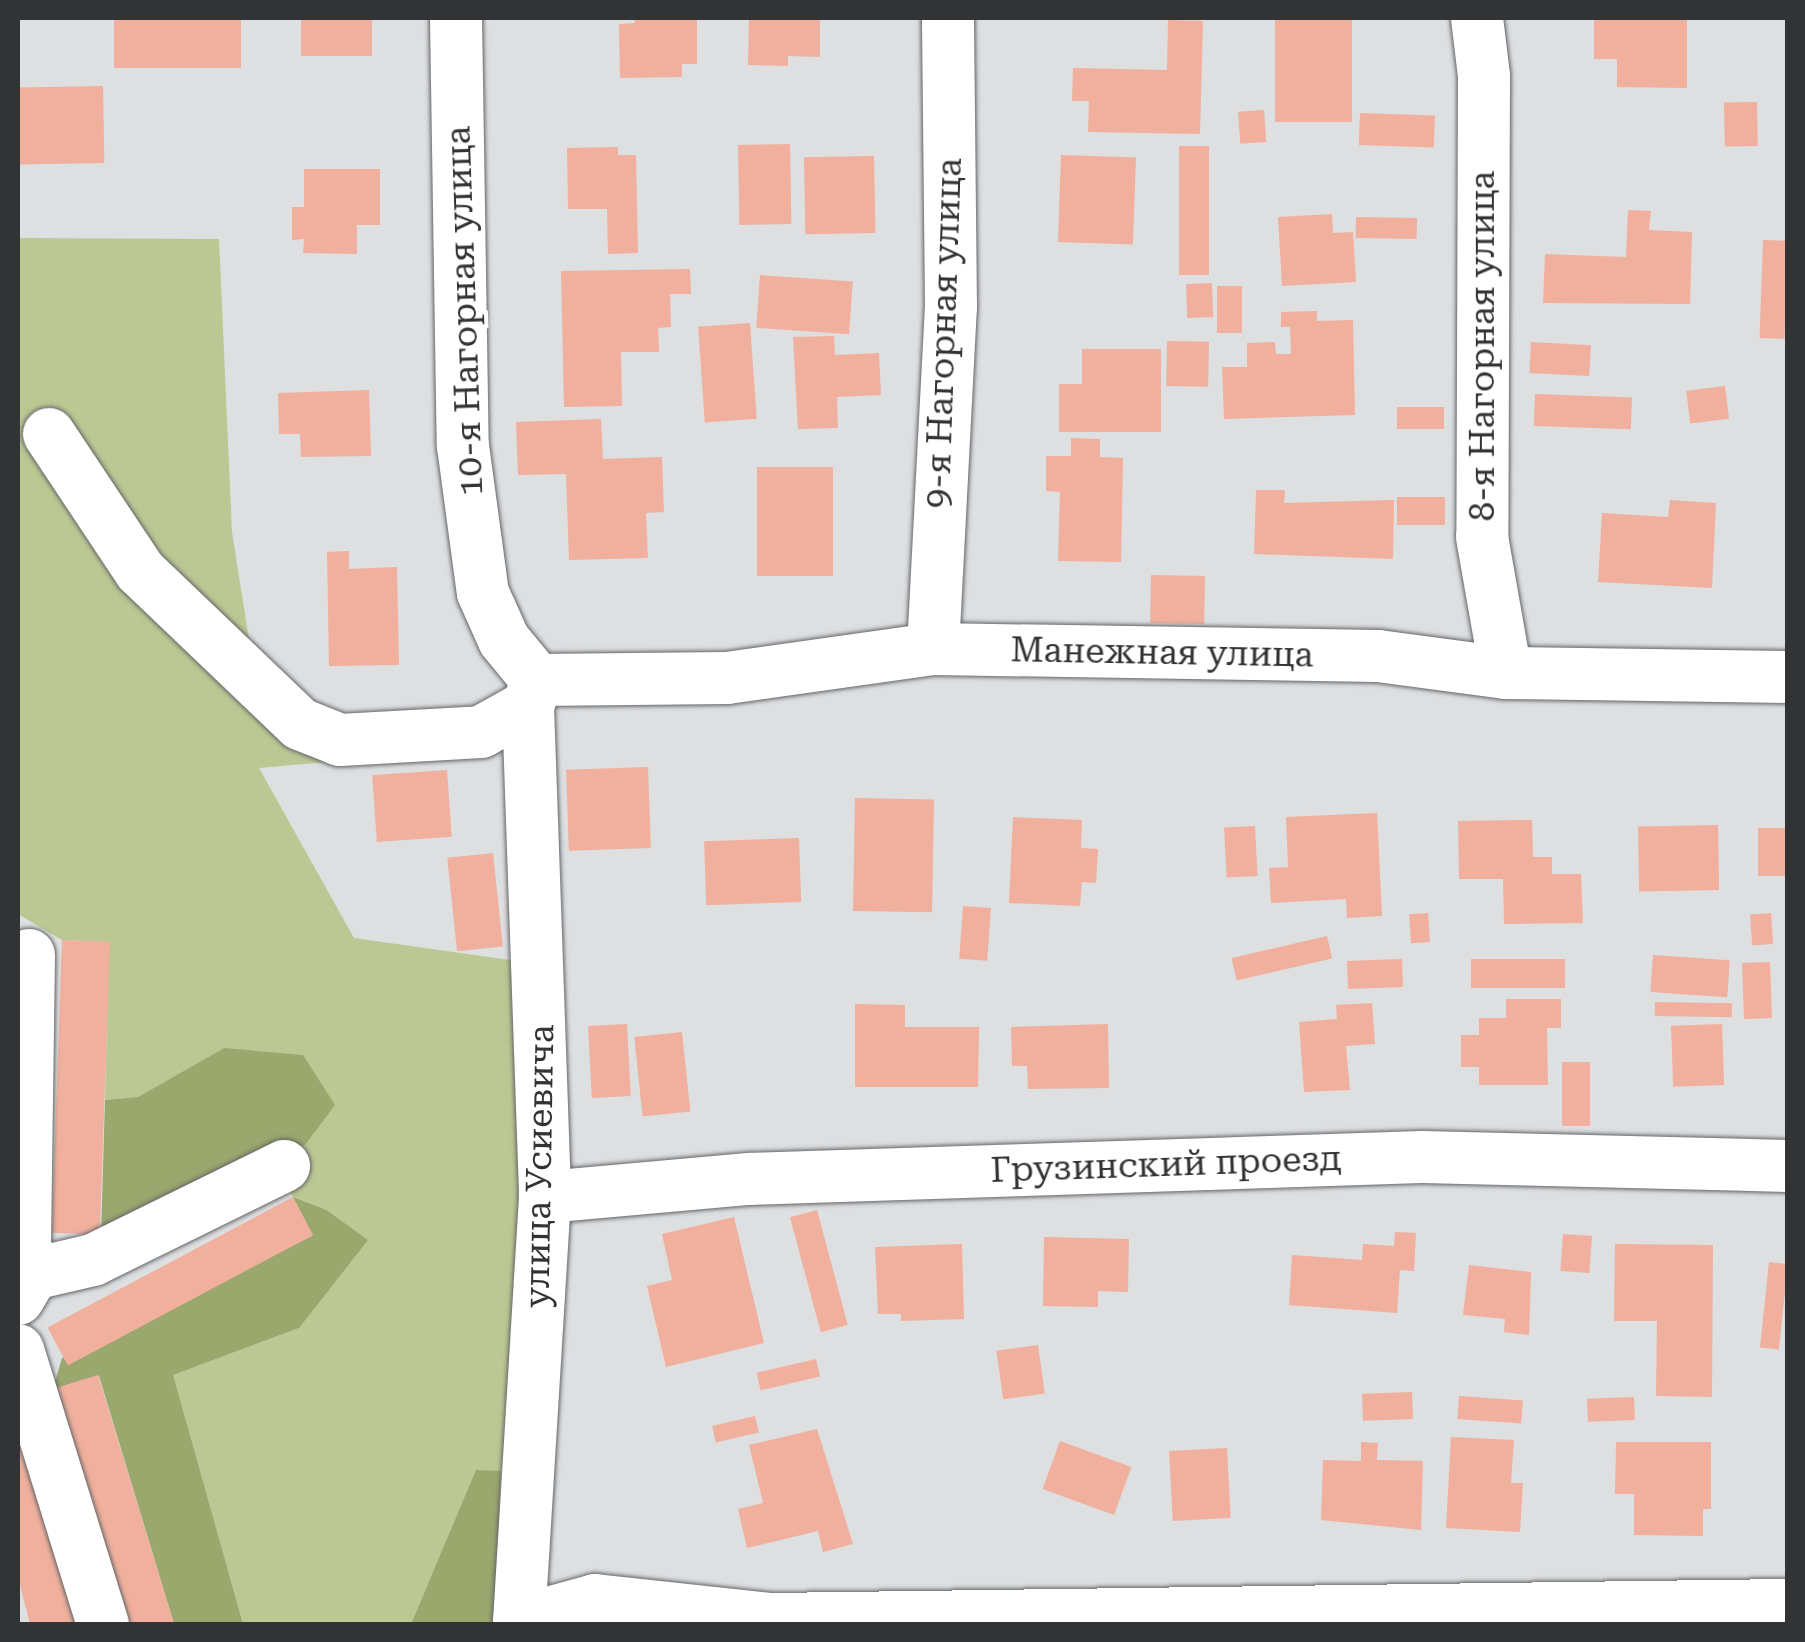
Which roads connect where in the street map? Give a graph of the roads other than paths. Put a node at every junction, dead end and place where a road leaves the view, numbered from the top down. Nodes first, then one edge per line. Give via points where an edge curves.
1 (456, 18) edge
2 (948, 18) edge
3 (1477, 18) edge
4 (50, 434) dead end
5 (933, 649) junction
6 (1506, 672) junction
7 (1788, 677) edge
8 (533, 693) junction
9 (28, 955) dead end
10 (284, 1166) dead end
11 (1788, 1166) edge
12 (545, 1196) junction
13 (26, 1286) edge
14 (18, 1350) edge
15 (1788, 1604) edge
16 (1253, 1616) edge
17 (519, 1623) edge
18 (104, 1624) edge

1 - 8 street, 10-я Нагорная улица via 462,446 483,592
2 - 5 street, 9-я Нагорная улица via 951,307
3 - 6 street, 8-я Нагорная улица via 1484,76 1482,537
4 - 8 street, Манежная улица via 140,571 300,724 340,740 481,732
5 - 6 street, Манежная улица via 1378,656
5 - 8 street, Манежная улица via 727,678
6 - 7 street, Манежная улица
8 - 12 street, улица Усиевича
9 - 13 street
10 - 13 street
11 - 12 street, Грузинский проезд via 1422,1157 748,1179
12 - 17 street, улица Усиевича
14 - 18 street
15 - 16 street
16 - 17 street via 771,1618 595,1600

